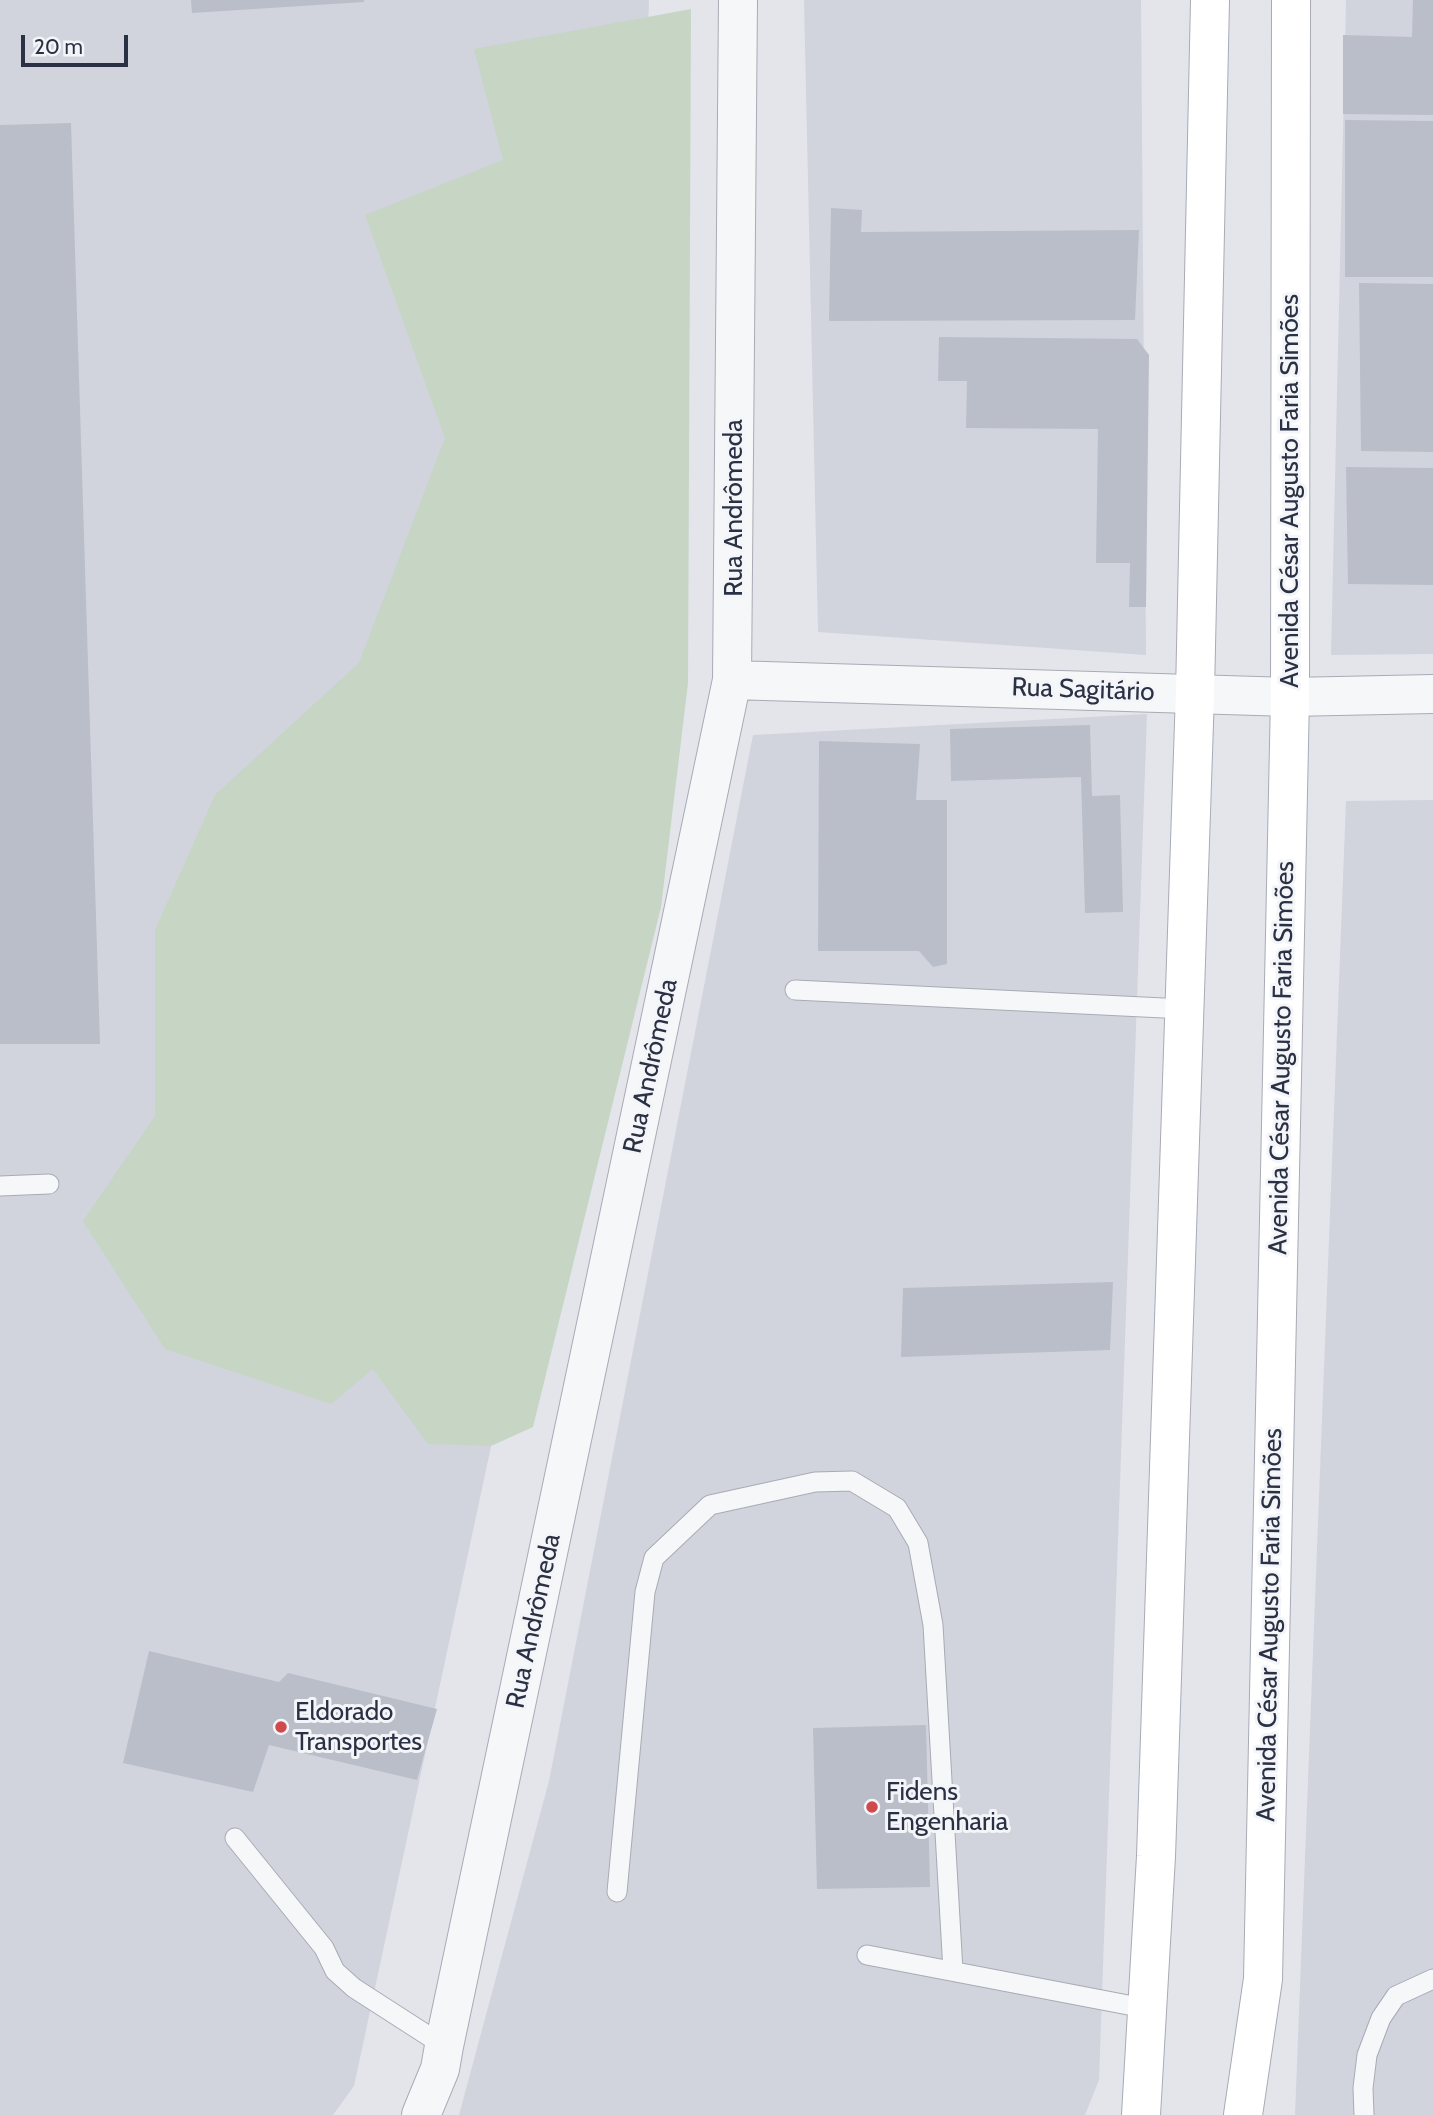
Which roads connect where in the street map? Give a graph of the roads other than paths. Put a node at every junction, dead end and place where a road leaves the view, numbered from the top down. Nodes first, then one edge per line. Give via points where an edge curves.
1 (738, 0) edge
2 (1210, 0) edge
3 (1292, 0) edge
4 (732, 680) junction
5 (1195, 693) junction
6 (1433, 694) edge
7 (1290, 697) junction
8 (796, 990) dead end
9 (1184, 1009) junction
10 (49, 1184) dead end
11 (0, 1186) edge
12 (235, 1838) dead end
13 (617, 1892) dead end
14 (867, 1955) dead end
15 (953, 1971) junction
16 (1433, 1979) edge
17 (1149, 2009) junction
18 (444, 2046) junction
19 (421, 2115) edge
20 (1141, 2115) edge
21 (1243, 2115) edge
22 (1364, 2115) edge

1 - 4 street, Rua Andrômeda
2 - 5 street
3 - 7 street, Avenida César Augusto Faria Simões
4 - 5 street, Rua Sagitário
4 - 18 street, Rua Andrômeda
5 - 7 street, Rua Sagitário
5 - 9 street
6 - 7 street, Rua Sagitário
7 - 21 street, Avenida César Augusto Faria Simões via 1263,1979
8 - 9 lane
9 - 17 street
10 - 11 lane
12 - 18 lane via 324,1948 335,1971
13 - 15 lane via 645,1592 654,1558 710,1505 815,1482 852,1481 897,1508 918,1543 933,1625
14 - 15 lane
15 - 17 lane
16 - 22 lane via 1396,1996 1381,2018 1367,2055
17 - 20 street
18 - 19 street, Rua Andrômeda

